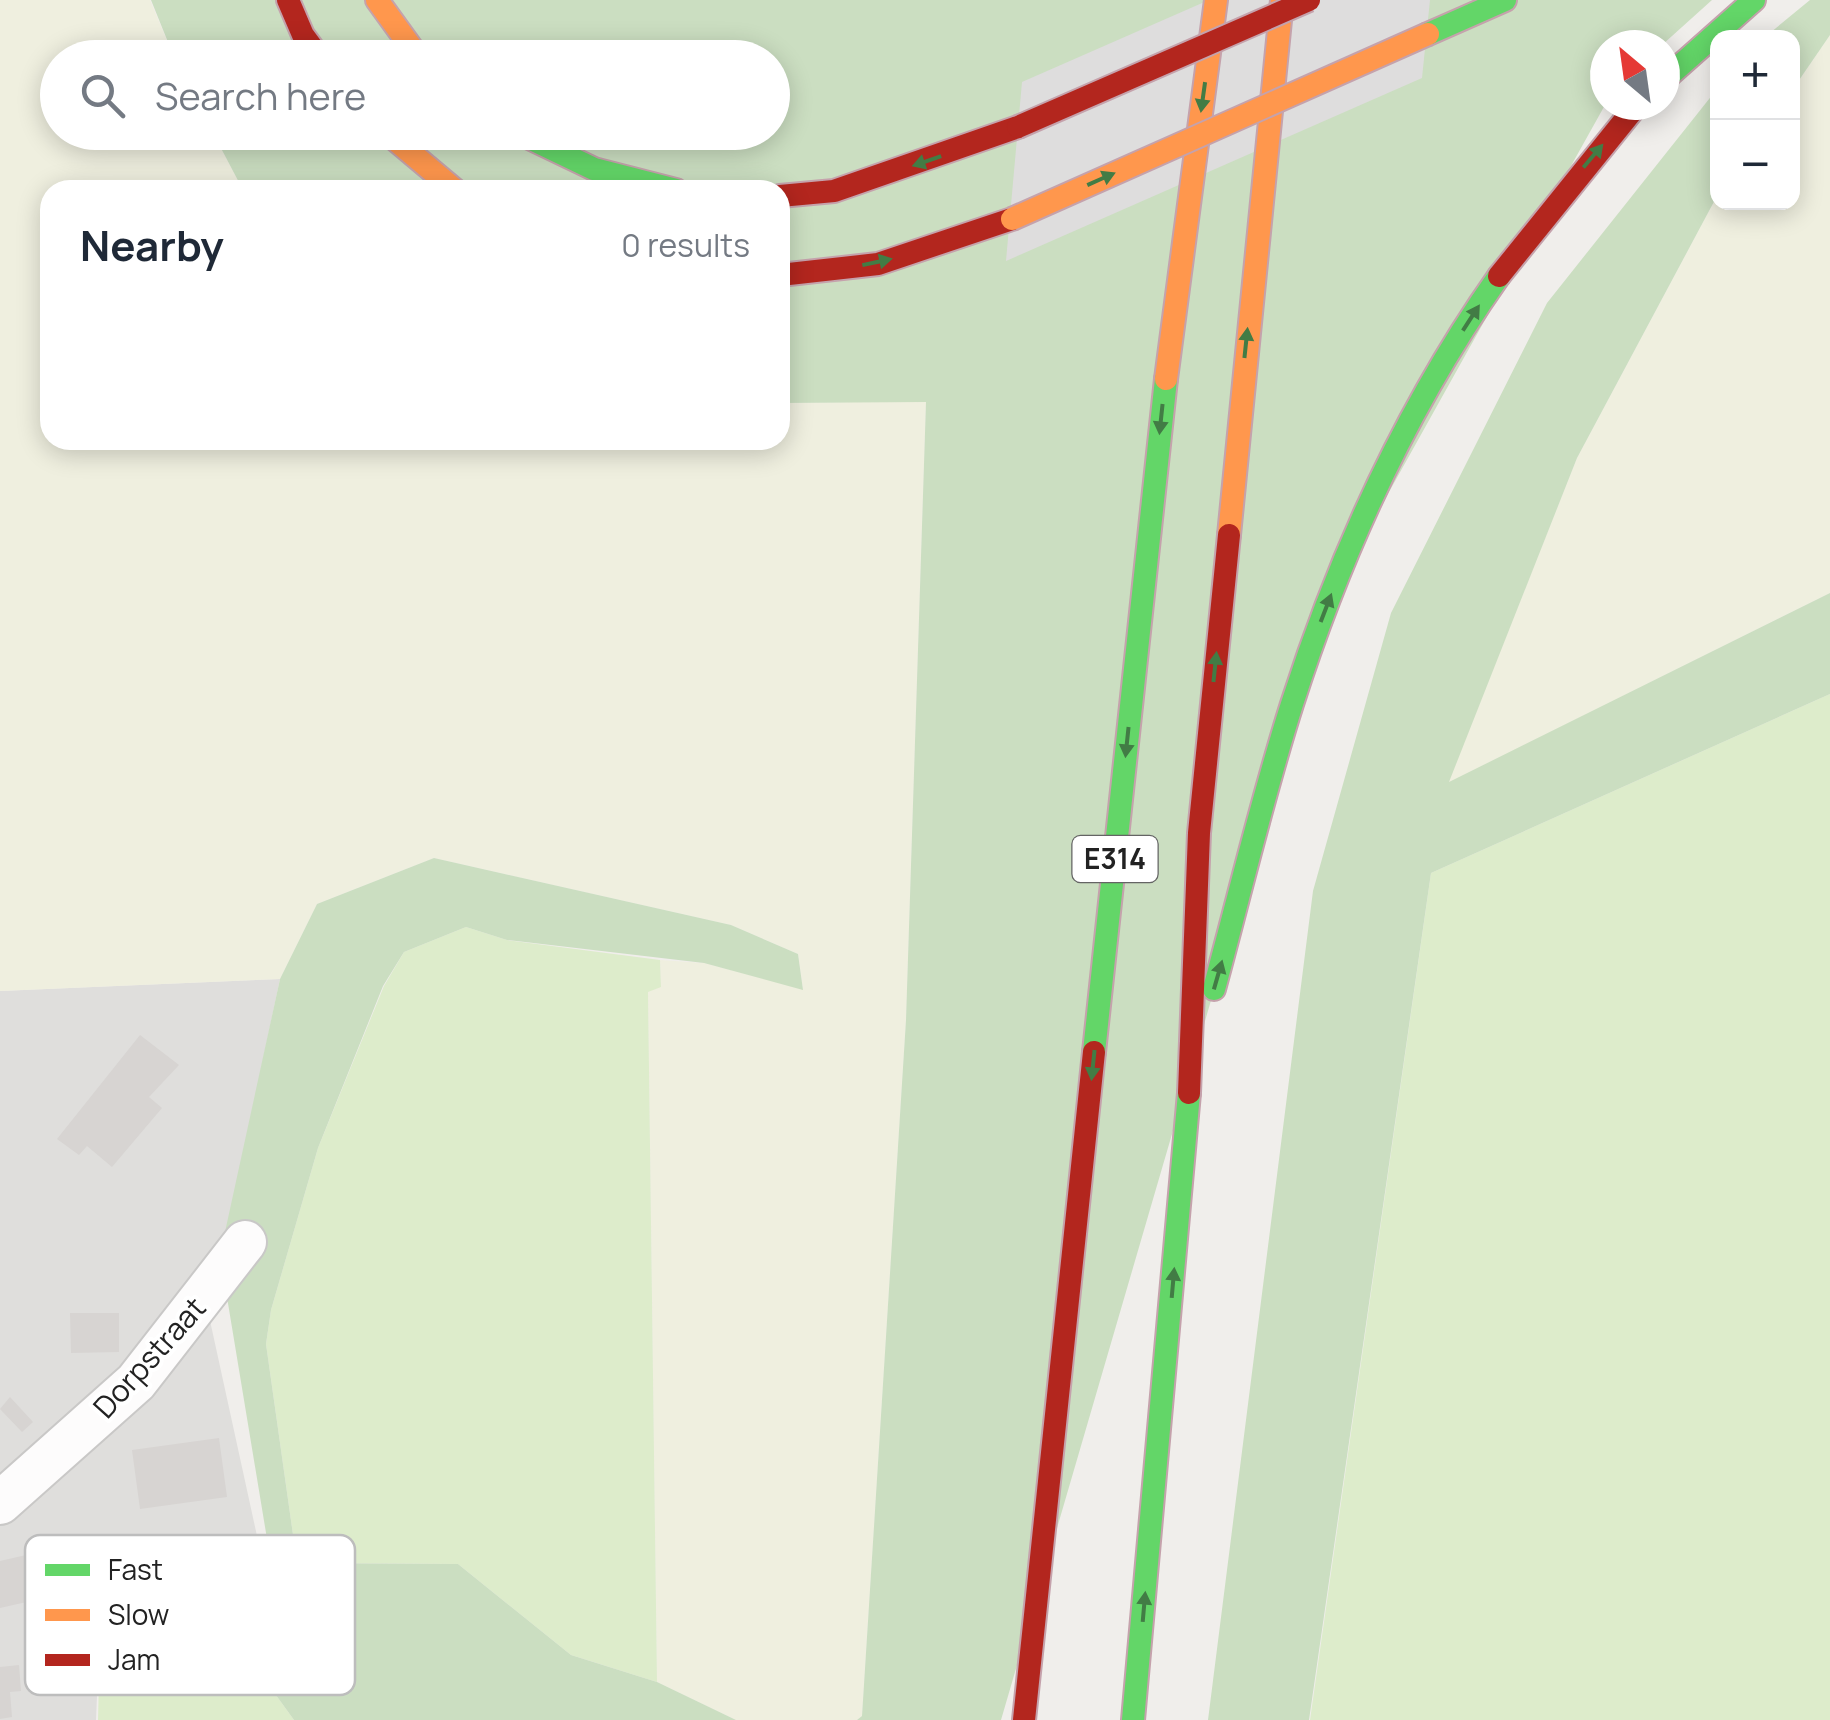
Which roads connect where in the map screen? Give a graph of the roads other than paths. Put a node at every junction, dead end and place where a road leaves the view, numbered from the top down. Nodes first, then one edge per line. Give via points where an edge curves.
1 (288, 0) edge
2 (377, 0) edge
3 (1216, 0) edge
4 (1282, 0) edge
5 (1308, 0) edge
6 (1504, 0) edge
7 (1754, 0) edge
8 (307, 40) edge
9 (406, 40) edge
10 (1680, 66) edge
11 (1623, 120) edge
12 (407, 150) edge
13 (547, 150) edge
14 (443, 180) edge
15 (628, 180) edge
16 (790, 195) edge
17 (790, 273) edge
18 (1191, 1069) junction
19 (245, 1242) dead end
20 (0, 1503) edge
21 (1024, 1720) edge
22 (1134, 1720) edge

1 - 8 highway
2 - 9 highway
3 -> 21 highway, E314 via 1164,391
18 -> 4 highway, E314 via 1199,834
5 -> 16 highway, bridge via 1018,126 834,191
17 -> 6 highway, bridge via 878,264 1012,219
7 - 10 highway
18 -> 11 highway via 1291,706 1393,452 1470,318 1550,206
12 - 14 highway
13 - 15 highway
22 -> 18 highway, E314
19 - 20 street, Dorpstraat via 136,1382

